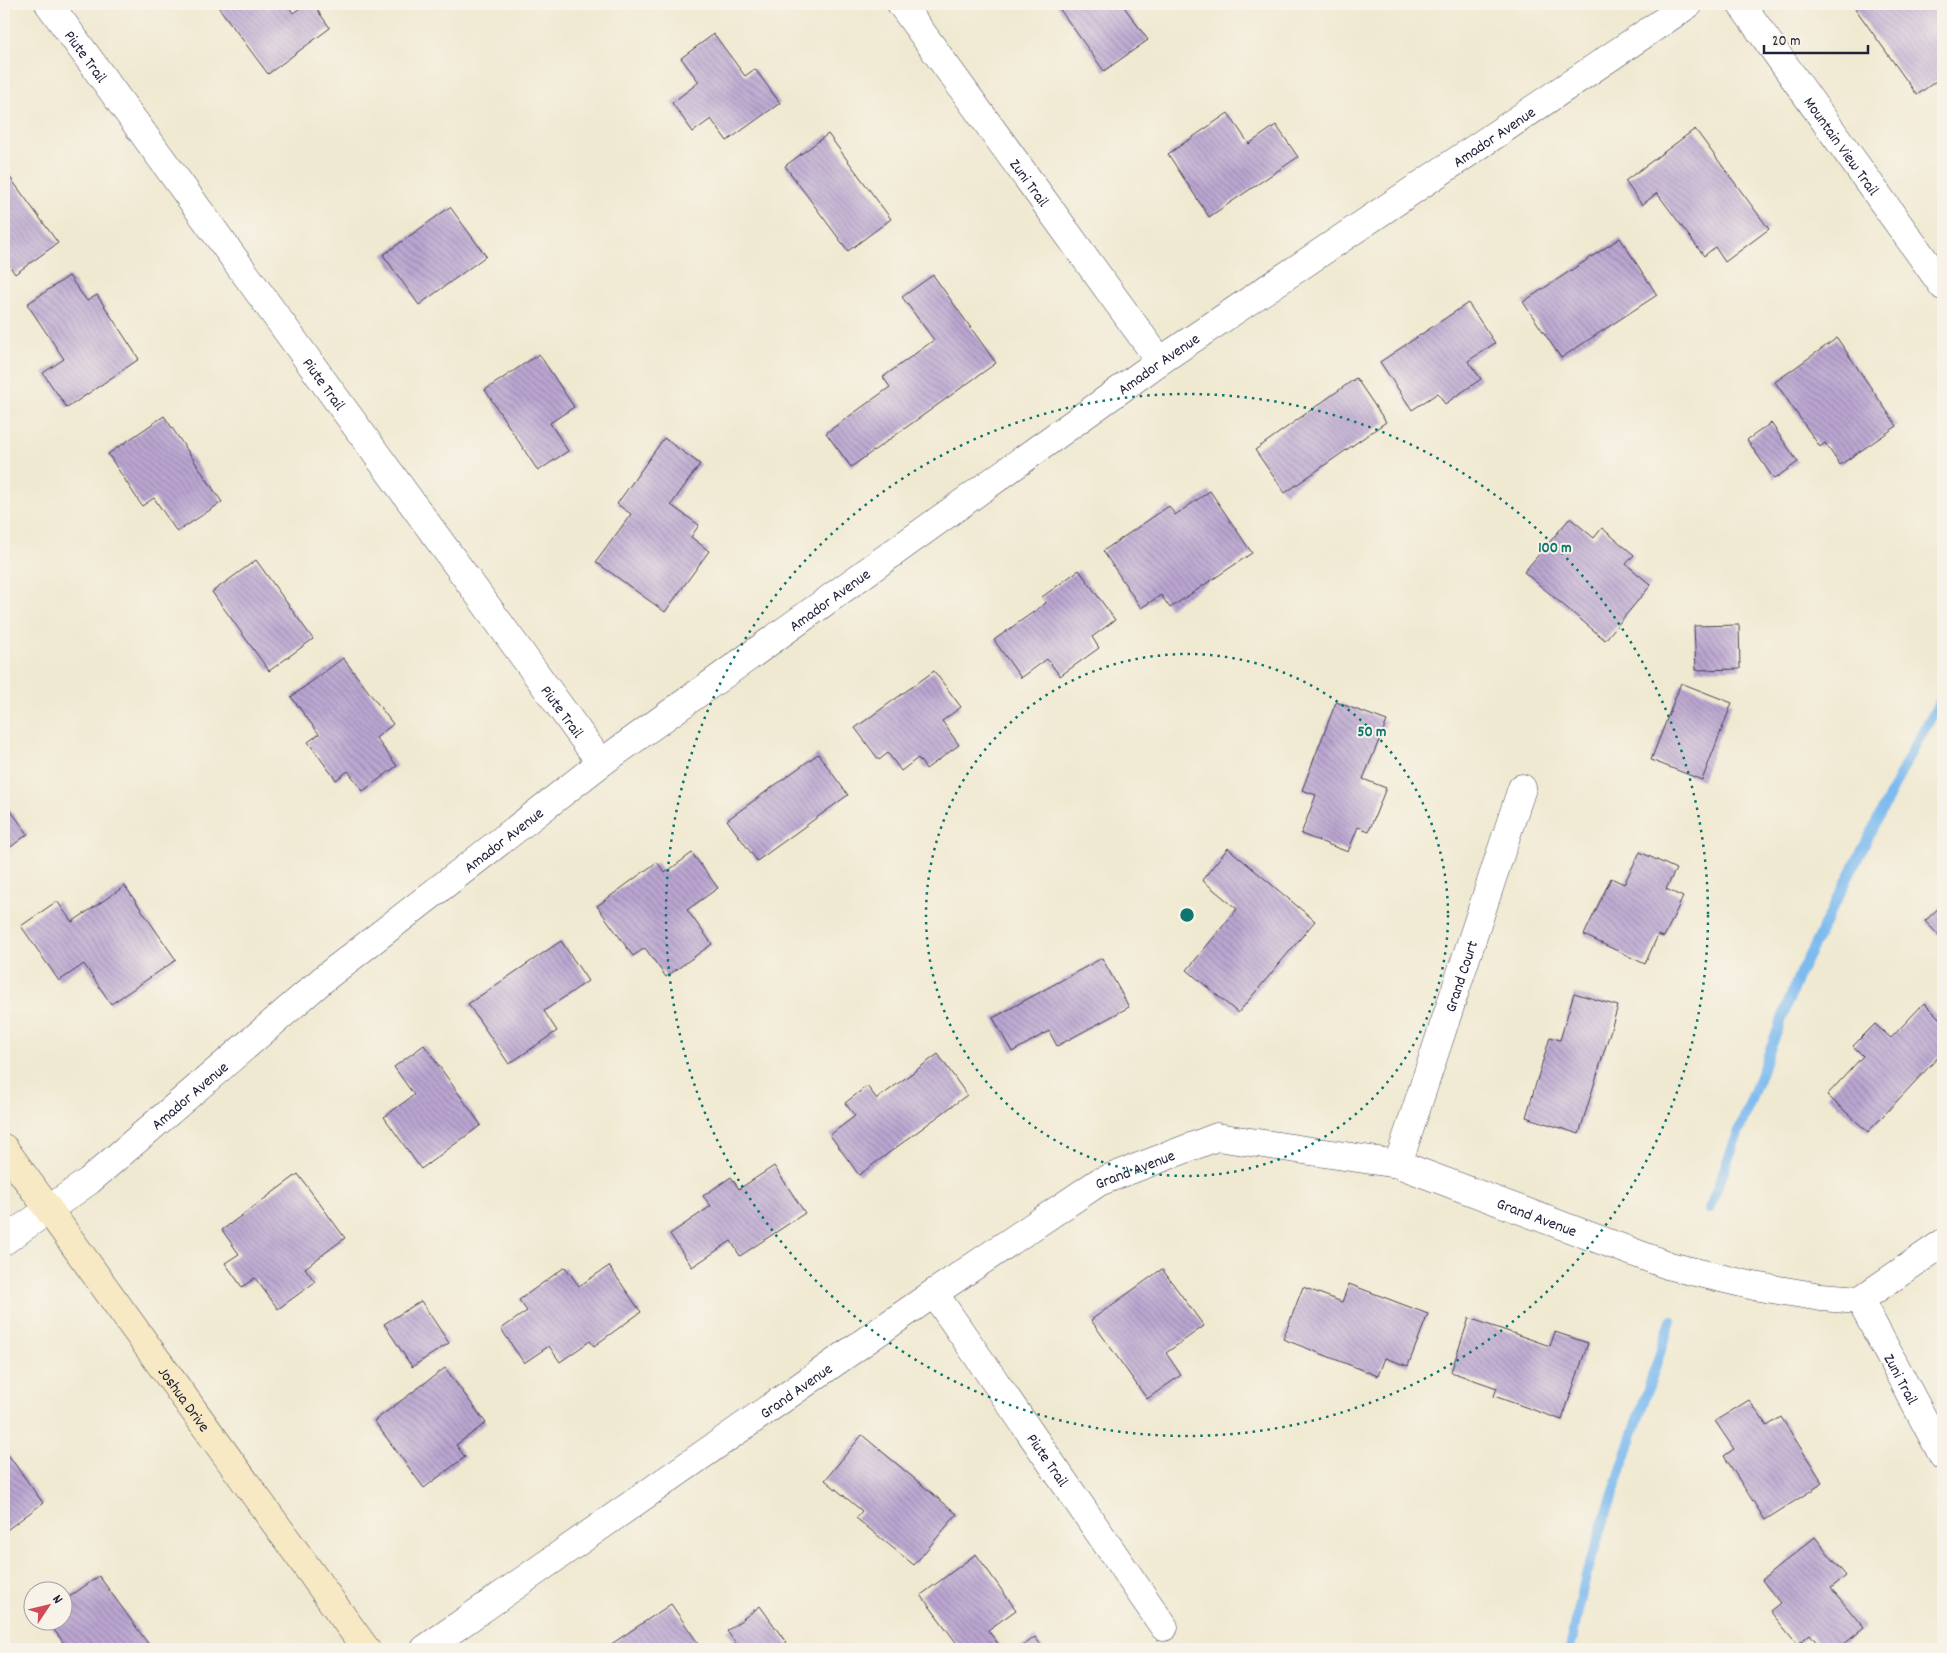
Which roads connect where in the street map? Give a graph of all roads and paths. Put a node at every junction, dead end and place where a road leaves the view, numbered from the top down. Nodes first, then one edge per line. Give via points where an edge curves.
1 (49, 4) edge
2 (901, 4) edge
3 (1689, 4) edge
4 (1741, 4) edge
5 (1943, 286) edge
6 (1160, 361) junction
7 (601, 763) junction
8 (1522, 788) dead end
9 (4, 1148) edge
10 (1398, 1164) junction
11 (49, 1210) junction
12 (4, 1241) edge
13 (1943, 1243) edge
14 (934, 1292) junction
15 (1860, 1300) junction
16 (1943, 1456) edge
17 (1164, 1627) dead end
18 (366, 1649) edge
19 (425, 1649) edge

1 - 7 street, Piute Trail
2 - 6 street, Zuni Trail
3 - 6 street, Amador Avenue
4 - 5 street, Mountain View Trail
6 - 7 street, Amador Avenue
7 - 11 street, Amador Avenue via 327,976 88,1181
8 - 10 street, Grand Court
9 - 11 street, Joshua Drive
10 - 14 street, Grand Avenue via 1217,1137 1099,1182
10 - 15 street, Grand Avenue via 1670,1266 1754,1286
11 - 12 street, Amador Avenue
11 - 18 street, Joshua Drive
13 - 15 street
14 - 17 street, Piute Trail
14 - 19 street, Grand Avenue
15 - 16 street, Zuni Trail

